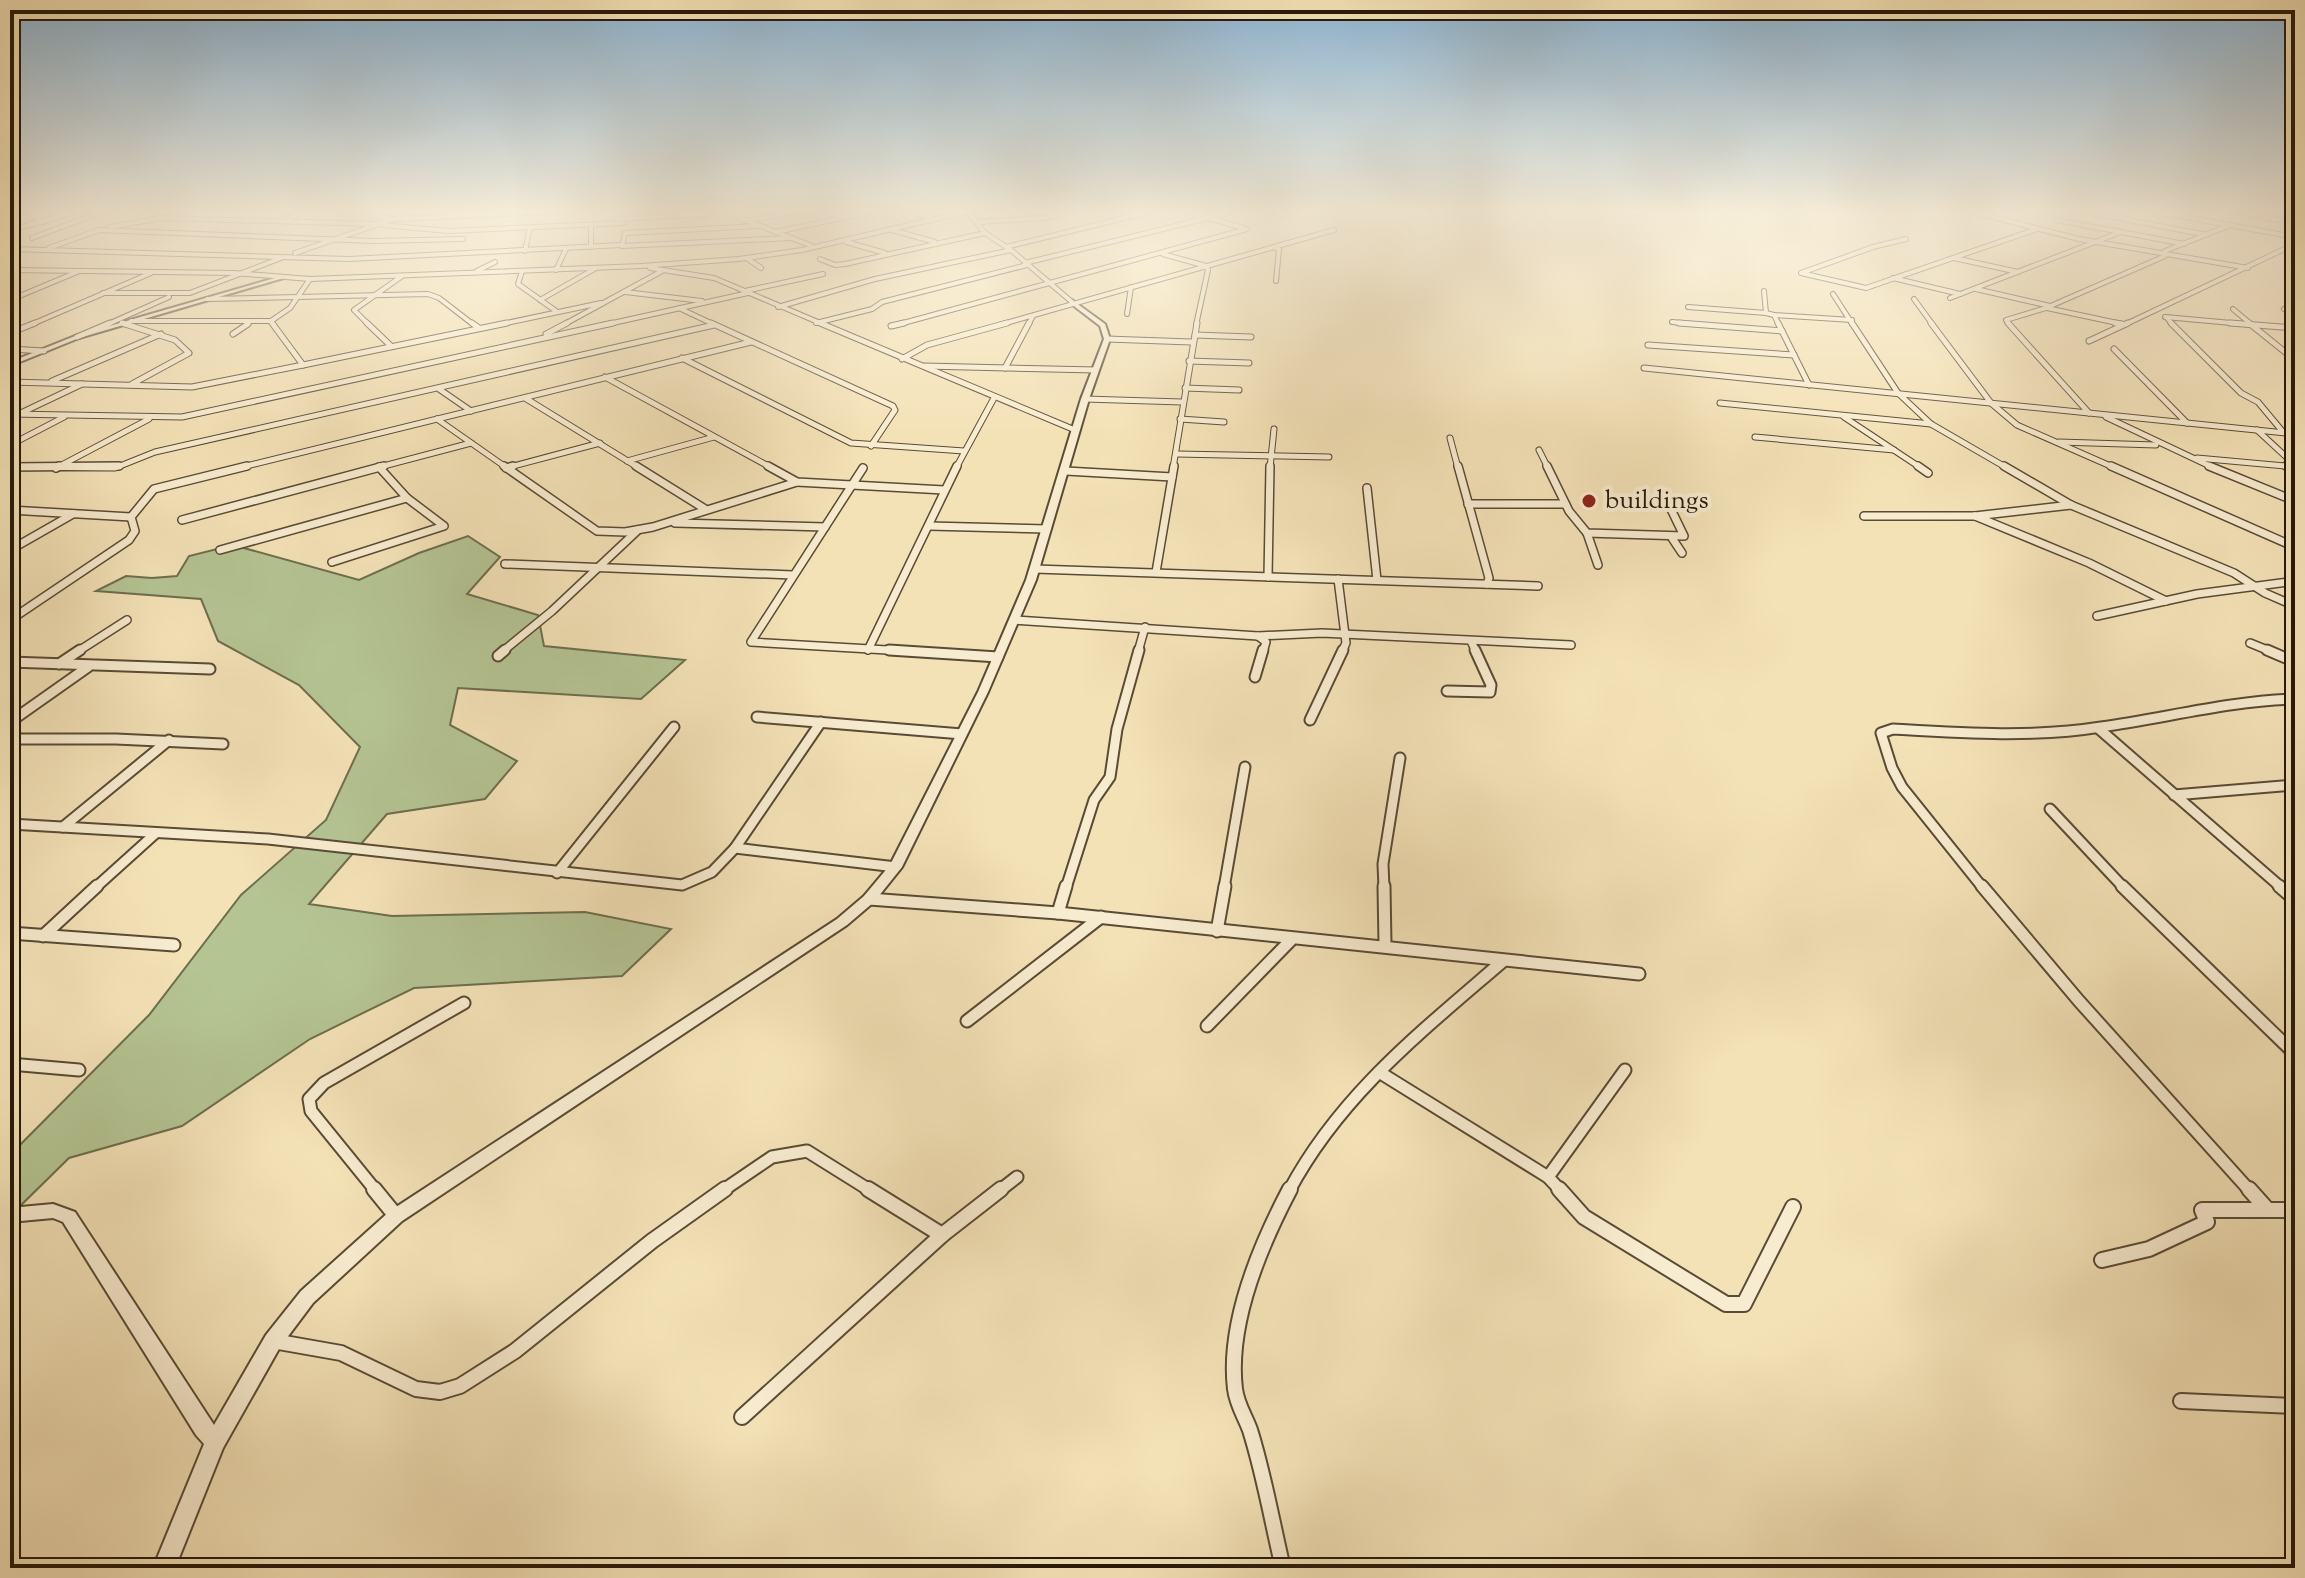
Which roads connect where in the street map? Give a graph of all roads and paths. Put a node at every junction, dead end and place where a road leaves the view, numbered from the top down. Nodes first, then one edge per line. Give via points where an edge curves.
1 (48, 285) edge
2 (124, 285) edge
3 (210, 285) edge
4 (257, 285) edge
5 (306, 285) edge
6 (389, 285) edge
7 (519, 285) edge
8 (567, 285) edge
9 (637, 285) edge
10 (729, 285) edge
11 (777, 285) edge
12 (857, 285) edge
13 (948, 285) edge
14 (1046, 285) edge
15 (1049, 285) edge
16 (1139, 285) edge
17 (1205, 285) edge
18 (1844, 285) edge
19 (1875, 285) edge
20 (1920, 285) edge
21 (1986, 285) edge
22 (2097, 285) edge
23 (2213, 285) edge
24 (1131, 287) junction
25 (1975, 289) junction
26 (1764, 291) dead end
27 (623, 292) junction
28 (746, 292) junction
29 (10, 293) edge
30 (29, 293) junction
31 (103, 293) junction
32 (1833, 294) dead end
33 (1960, 294) junction
34 (174, 295) junction
35 (373, 296) junction
36 (1950, 298) dead end
37 (207, 299) junction
38 (295, 299) junction
39 (1914, 299) dead end
40 (10, 300) edge
41 (540, 300) junction
42 (709, 301) junction
43 (2295, 301) edge
44 (601, 303) junction
45 (1073, 303) junction
46 (778, 307) junction
47 (1688, 307) dead end
48 (2048, 307) junction
49 (679, 308) junction
50 (2233, 309) dead end
51 (556, 311) junction
52 (2295, 312) edge
53 (1766, 313) junction
54 (1127, 314) dead end
55 (2150, 314) junction
56 (1774, 315) junction
57 (1033, 316) junction
58 (2167, 318) junction
59 (1852, 320) junction
60 (131, 321) junction
61 (271, 321) junction
62 (1672, 322) dead end
63 (122, 323) junction
64 (251, 323) junction
65 (816, 323) junction
66 (2122, 324) junction
67 (714, 325) junction
68 (2250, 325) junction
69 (891, 326) dead end
70 (479, 328) junction
71 (2295, 328) edge
72 (1782, 331) junction
73 (10, 333) edge
74 (161, 334) junction
75 (233, 334) dead end
76 (77, 337) junction
77 (1251, 337) dead end
78 (537, 339) junction
79 (1107, 339) junction
80 (1193, 339) junction
81 (2089, 341) dead end
82 (751, 342) junction
83 (1648, 345) dead end
84 (391, 346) junction
85 (10, 349) edge
86 (2114, 349) dead end
87 (44, 351) junction
88 (1794, 355) junction
89 (682, 358) junction
90 (902, 359) junction
91 (2295, 360) edge
92 (1189, 361) junction
93 (1249, 363) dead end
94 (10, 364) edge
95 (303, 365) junction
96 (917, 366) junction
97 (1005, 368) junction
98 (1644, 368) dead end
99 (1096, 370) junction
100 (605, 377) junction
101 (10, 382) edge
102 (49, 382) junction
103 (85, 383) junction
104 (130, 385) junction
105 (1809, 385) junction
106 (1185, 388) junction
107 (439, 389) junction
108 (1239, 390) dead end
109 (1898, 393) junction
110 (525, 398) junction
111 (994, 398) junction
112 (1085, 399) junction
113 (1182, 402) junction
114 (1720, 403) dead end
115 (1991, 403) junction
116 (471, 411) junction
117 (2089, 413) junction
118 (10, 414) edge
119 (19, 414) junction
120 (2099, 414) junction
121 (68, 415) junction
122 (1844, 416) junction
123 (152, 418) junction
124 (437, 419) junction
125 (1180, 419) junction
126 (1224, 422) dead end
127 (2187, 423) junction
128 (1931, 424) junction
129 (1274, 429) dead end
130 (1075, 430) junction
131 (2257, 430) junction
132 (2283, 432) junction
133 (2295, 434) edge
134 (714, 437) junction
135 (1755, 437) dead end
136 (1450, 438) dead end
137 (2051, 442) junction
138 (471, 443) junction
139 (600, 443) junction
140 (10, 445) edge
141 (2161, 445) junction
142 (871, 446) junction
143 (1539, 450) dead end
144 (1894, 450) junction
145 (964, 451) junction
146 (1177, 454) junction
147 (1270, 457) junction
148 (1329, 457) dead end
149 (2186, 457) junction
150 (627, 461) junction
151 (2295, 466) edge
152 (10, 467) edge
153 (379, 467) junction
154 (506, 468) junction
155 (863, 468) dead end
156 (55, 469) junction
157 (1066, 471) junction
158 (1928, 473) dead end
159 (1172, 477) junction
160 (797, 482) junction
161 (850, 486) junction
162 (1367, 488) dead end
163 (944, 490) junction
164 (407, 498) junction
165 (2295, 501) edge
166 (1668, 503) dead end
167 (1468, 504) junction
168 (2071, 505) junction
169 (1567, 507) junction
170 (705, 509) junction
171 (10, 510) edge
172 (73, 513) junction
173 (1864, 516) dead end
174 (1975, 516) junction
175 (131, 517) junction
176 (182, 520) dead end
177 (671, 523) junction
178 (929, 526) junction
179 (825, 527) junction
180 (1047, 529) junction
181 (638, 530) junction
182 (1587, 533) junction
183 (1672, 538) junction
184 (2295, 547) edge
185 (10, 550) edge
186 (220, 550) dead end
187 (1682, 553) dead end
188 (332, 562) dead end
189 (505, 564) dead end
190 (1598, 565) dead end
191 (598, 568) junction
192 (1035, 569) junction
193 (1156, 572) junction
194 (793, 575) junction
195 (1268, 577) junction
196 (1338, 579) junction
197 (1377, 580) junction
198 (2295, 581) edge
199 (1487, 584) junction
200 (2254, 585) junction
201 (1538, 586) dead end
202 (2166, 601) junction
203 (2295, 606) edge
204 (2097, 616) dead end
205 (10, 620) edge
206 (127, 620) dead end
207 (1014, 620) junction
208 (1145, 627) junction
209 (1345, 635) junction
210 (1258, 636) junction
211 (1471, 641) junction
212 (2250, 643) dead end
213 (1571, 645) dead end
214 (868, 650) junction
215 (498, 656) dead end
216 (998, 657) junction
217 (10, 662) edge
218 (2295, 662) edge
219 (59, 664) junction
220 (88, 667) junction
221 (210, 669) dead end
222 (1255, 677) dead end
223 (1447, 691) dead end
224 (2295, 699) edge
225 (757, 717) dead end
226 (1310, 720) dead end
227 (10, 722) edge
228 (821, 722) junction
229 (674, 727) dead end
230 (2098, 728) junction
231 (962, 734) junction
232 (10, 739) edge
233 (169, 740) junction
234 (223, 744) dead end
235 (1400, 758) dead end
236 (1245, 767) dead end
237 (2295, 785) edge
238 (2174, 795) junction
239 (2050, 809) dead end
240 (10, 824) edge
241 (63, 827) junction
242 (156, 833) junction
243 (735, 848) junction
244 (896, 867) junction
245 (557, 873) junction
246 (869, 899) junction
247 (2295, 900) edge
248 (1058, 913) junction
249 (1101, 917) junction
250 (1217, 931) junction
251 (10, 933) edge
252 (43, 936) junction
253 (1291, 940) junction
254 (174, 945) dead end
255 (1385, 945) junction
256 (1503, 961) junction
257 (1639, 974) dead end
258 (464, 1003) dead end
259 (967, 1021) dead end
260 (1207, 1026) dead end
261 (2295, 1054) edge
262 (10, 1064) edge
263 (79, 1070) dead end
264 (1625, 1070) dead end
265 (1379, 1072) junction
266 (1017, 1177) dead end
267 (1548, 1177) junction
268 (1793, 1207) dead end
269 (2266, 1208) junction
270 (2295, 1210) edge
271 (15, 1214) edge
272 (396, 1216) junction
273 (942, 1235) junction
274 (2102, 1260) dead end
275 (273, 1341) junction
276 (2181, 1401) dead end
277 (2295, 1406) edge
278 (742, 1417) dead end
279 (215, 1442) junction
280 (164, 1568) edge
281 (1283, 1568) edge

1 - 30 street
2 - 31 street
3 - 34 street
4 - 37 street
5 - 38 street
6 - 35 street
7 - 41 street
8 - 41 street
9 - 27 street
10 - 28 street
11 - 28 street
12 - 46 street
13 - 65 street
14 - 69 street
15 - 45 street
16 - 24 street
17 - 80 street
18 - 19 street
20 - 33 street
21 - 25 street
22 - 48 street
23 - 55 street
24 - 45 street
24 - 54 street
25 - 33 street
25 - 48 street
26 - 53 street
27 - 42 street
27 - 44 street
28 - 42 street
28 - 46 street
29 - 30 street
30 - 40 street
31 - 34 street
31 - 73 street
32 - 59 street
33 - 36 street
34 - 76 street
35 - 38 street
35 - 70 street via 434,295
35 - 84 street via 354,310
37 - 38 street
37 - 60 street
38 - 61 street
39 - 115 street
41 - 51 street
42 - 49 street
43 - 52 street via 2283,308
44 - 51 street
44 - 78 street
45 - 57 street
45 - 79 street via 1103,325
46 - 65 street
47 - 53 street
48 - 66 street
48 - 117 street via 2005,322
49 - 67 street
49 - 78 street
50 - 68 street
51 - 70 street
53 - 56 street
55 - 58 street
55 - 66 street
56 - 59 street
56 - 72 street
57 - 90 street via 927,345
57 - 97 street
58 - 68 street
58 - 132 street
59 - 109 street
60 - 63 street
60 - 64 street
61 - 64 street
61 - 95 street
62 - 72 street
63 - 74 street
63 - 76 street
64 - 75 street
65 - 90 street
66 - 81 street
67 - 82 street
67 - 107 street
68 - 71 street
68 - 91 street
70 - 84 street
72 - 88 street
74 - 102 street
74 - 104 street via 189,353
76 - 87 street
77 - 80 street
78 - 123 street via 259,402
79 - 80 street
79 - 99 street
80 - 92 street
82 - 89 street
82 - 142 street via 896,408
83 - 88 street
84 - 95 street
85 - 87 street
86 - 127 street
87 - 94 street
88 - 105 street
89 - 100 street
89 - 142 street via 845,441
90 - 96 street
92 - 93 street
92 - 106 street
95 - 104 street via 199,386
96 - 97 street
96 - 111 street
97 - 99 street
98 - 105 street
99 - 112 street
100 - 110 street
100 - 134 street
101 - 102 street
102 - 103 street
103 - 104 street
103 - 119 street
105 - 109 street
106 - 108 street
106 - 113 street
107 - 116 street
107 - 156 street via 155,452 119,468
109 - 115 street
109 - 128 street
110 - 116 street
110 - 139 street
111 - 130 street
111 - 145 street
112 - 113 street
112 - 130 street
113 - 125 street
114 - 122 street
115 - 117 street
115 - 137 street via 2017,425
116 - 124 street
117 - 120 street
118 - 119 street
119 - 121 street
120 - 127 street
120 - 141 street
121 - 123 street
121 - 140 street
122 - 128 street
122 - 144 street
123 - 156 street
124 - 138 street
124 - 175 street via 154,489
125 - 126 street
125 - 146 street
127 - 131 street
128 - 168 street
129 - 147 street
130 - 157 street
131 - 132 street
131 - 151 street
132 - 133 street
134 - 150 street
134 - 160 street
135 - 144 street
136 - 167 street
137 - 141 street
137 - 184 street
138 - 153 street
138 - 154 street
139 - 150 street
139 - 154 street
141 - 149 street
142 - 145 street
143 - 169 street
144 - 158 street
145 - 163 street
146 - 147 street
146 - 159 street
147 - 148 street
147 - 195 street
149 - 151 street
149 - 165 street
150 - 170 street
152 - 156 street
153 - 164 street
153 - 176 street
154 - 181 street via 597,531
155 - 161 street
157 - 159 street
157 - 180 street
159 - 193 street
160 - 161 street
160 - 170 street
161 - 163 street
161 - 179 street
162 - 197 street
163 - 178 street
164 - 186 street
164 - 188 street via 444,526
166 - 183 street via 1686,534
167 - 169 street
167 - 199 street
168 - 174 street
168 - 200 street
169 - 182 street
170 - 177 street
171 - 172 street
172 - 175 street
172 - 185 street
173 - 174 street
174 - 202 street
175 - 205 street via 135,531 118,549
177 - 179 street
177 - 181 street
178 - 180 street
178 - 214 street
179 - 194 street
180 - 192 street
181 - 191 street
182 - 183 street
182 - 190 street
183 - 187 street
189 - 191 street
191 - 194 street
191 - 215 street
192 - 193 street
192 - 207 street
193 - 195 street
194 - 214 street via 751,642
195 - 196 street
196 - 197 street
196 - 209 street
197 - 199 street
198 - 200 street
199 - 201 street
200 - 202 street
200 - 203 street
202 - 204 street
206 - 219 street
207 - 208 street
207 - 216 street
208 - 210 street
208 - 248 street via 1117,729 1110,777 1094,800
209 - 210 street
209 - 211 street
209 - 226 street
210 - 222 street via 1266,642
211 - 213 street
211 - 223 street via 1490,692
212 - 218 street
214 - 216 street
216 - 231 street
217 - 219 street
219 - 220 street
220 - 221 street
220 - 227 street
224 - 230 street via 2252,700
225 - 228 street
228 - 231 street
228 - 243 street
229 - 245 street
230 - 238 street
230 - 269 street via 1881,733 1902,787 1989,898
231 - 244 street
232 - 233 street
233 - 234 street
233 - 241 street
235 - 255 street via 1383,864
236 - 250 street
237 - 238 street
238 - 247 street
239 - 261 street via 2091,856
240 - 241 street
241 - 242 street
242 - 245 street via 316,844
242 - 252 street
243 - 244 street
243 - 245 street via 720,869 682,885
244 - 246 street
246 - 248 street
246 - 272 street via 710,1012
248 - 249 street
249 - 250 street
249 - 259 street
250 - 253 street
251 - 252 street
252 - 254 street
253 - 255 street
253 - 260 street
255 - 256 street
256 - 257 street
256 - 265 street
258 - 272 street via 324,1083 309,1099 311,1111
262 - 263 street
264 - 267 street
265 - 267 street
265 - 281 street via 1346,1106 1292,1184 1256,1262 1234,1350 1239,1414 1249,1427
266 - 273 street
267 - 268 street via 1584,1217 1726,1304 1744,1304
269 - 270 street
269 - 274 street via 2202,1210 2207,1222 2149,1249
271 - 279 street via 53,1211 69,1217
272 - 275 street via 307,1297
273 - 275 street via 807,1151 787,1152 772,1157 654,1239 498,1364 462,1386 439,1392 412,1388 328,1348
273 - 278 street
275 - 279 street
276 - 277 street
279 - 280 street

